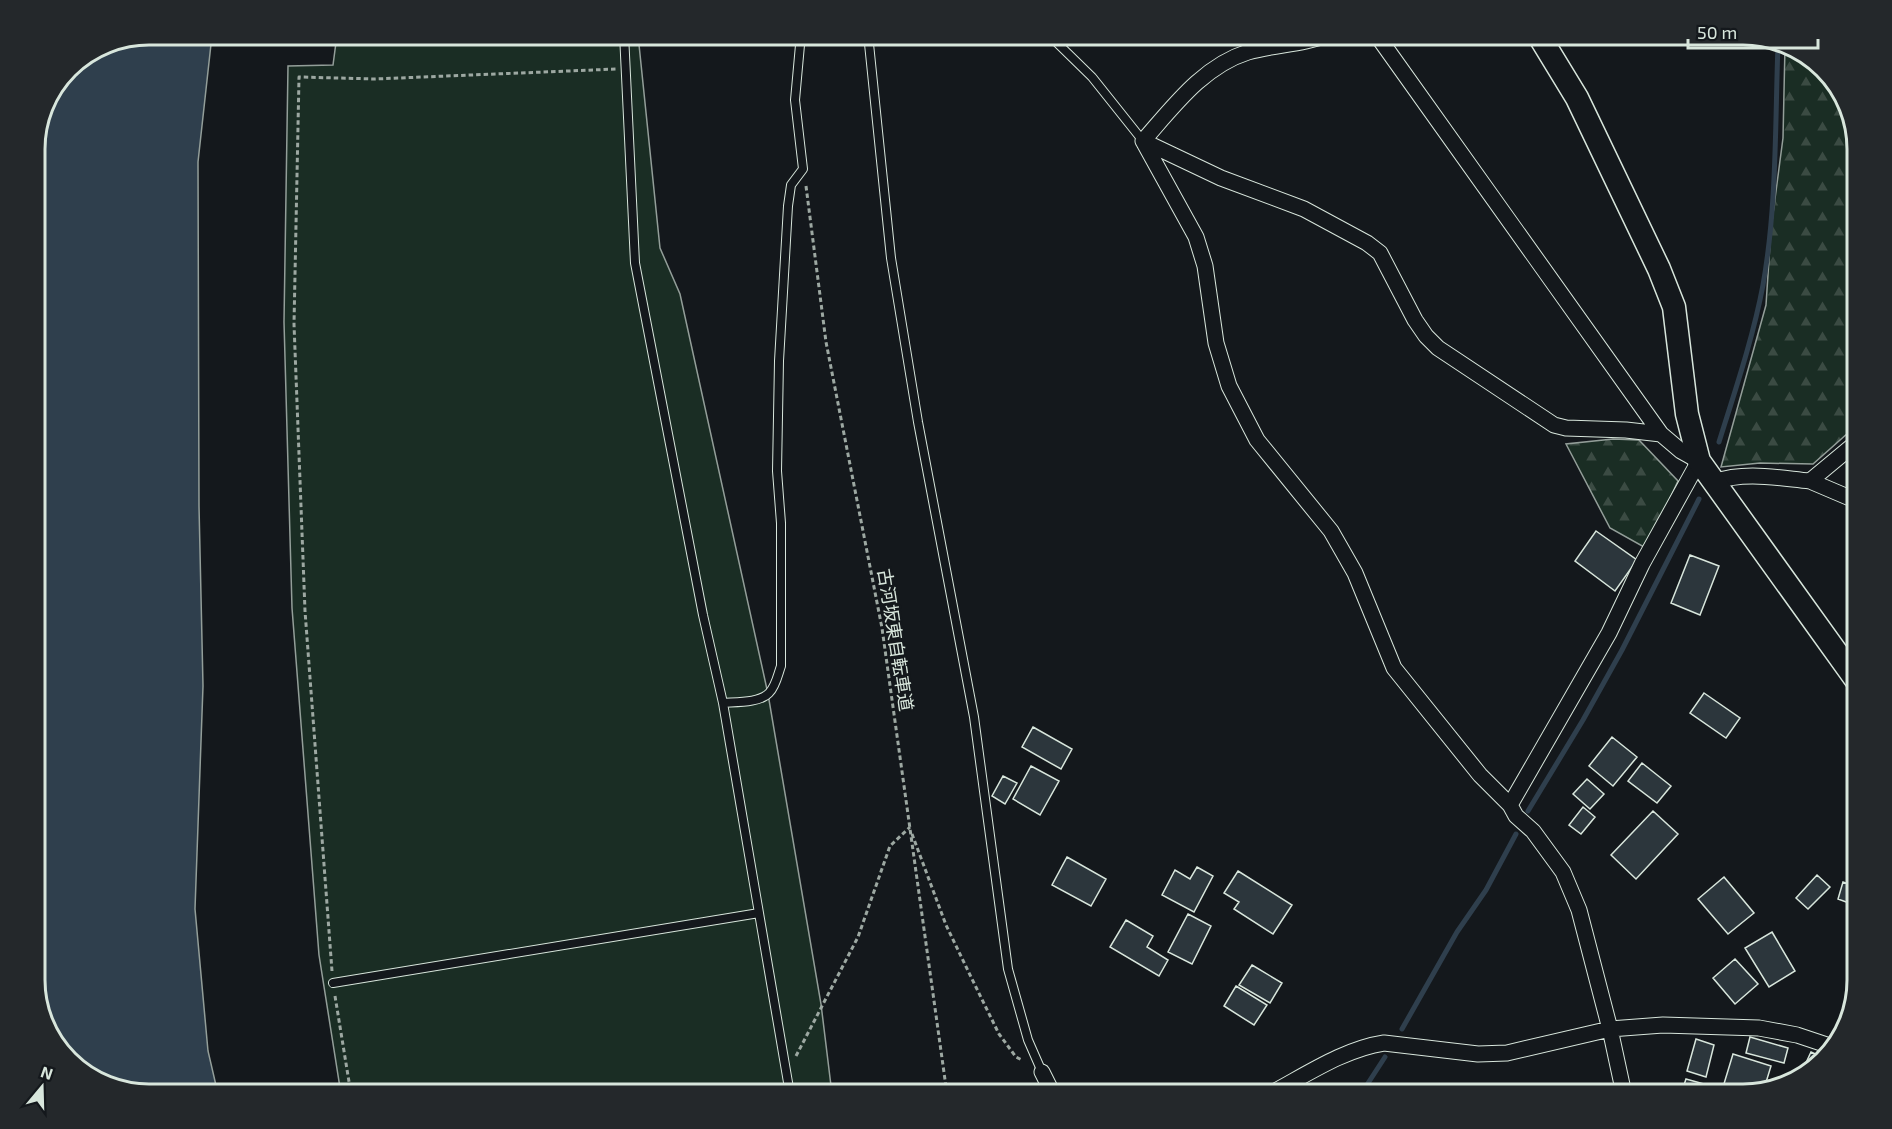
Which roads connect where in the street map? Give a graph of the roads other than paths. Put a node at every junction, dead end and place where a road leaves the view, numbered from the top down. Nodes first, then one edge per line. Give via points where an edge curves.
1 (624, 45) edge
2 (800, 45) edge
3 (869, 45) edge
4 (1059, 45) edge
5 (1285, 45) edge
6 (1384, 45) edge
7 (1545, 45) edge
8 (1143, 141) junction
9 (1660, 434) junction
10 (1847, 450) edge
11 (1699, 461) junction
12 (1810, 481) junction
13 (1714, 482) junction
14 (1847, 497) edge
15 (1847, 667) edge
16 (723, 703) junction
17 (1510, 805) junction
18 (759, 913) junction
19 (333, 983) road end
20 (1610, 1029) junction
21 (1825, 1044) edge
22 (1042, 1072) joint
23 (788, 1084) edge
24 (1048, 1084) edge
25 (1290, 1084) edge
26 (1622, 1084) edge

1 - 16 lane via 635,263
2 - 16 lane via 795,100 803,169 791,185 788,206 779,361 781,666 768,694
3 - 22 lane via 891,258 974,717 1008,969 1020,1016
4 - 8 lane via 1092,77
5 - 8 street via 1227,59 1184,95
6 - 9 street
7 - 11 street via 1577,98 1674,308 1687,414
8 - 9 street via 1221,178 1304,209 1367,243 1380,253 1415,320 1438,348 1554,425
8 - 17 street via 1196,237 1205,266 1216,343 1230,386 1257,440 1331,531 1354,573 1394,668 1480,775
9 - 11 street
10 - 12 street
11 - 13 street
11 - 17 street via 1609,633
12 - 13 street via 1746,476
12 - 14 street
13 - 15 street
16 - 18 lane
17 - 20 street via 1563,872 1579,910
18 - 19 lane
18 - 23 lane
20 - 21 street via 1663,1025 1759,1028
20 - 25 street via 1507,1053 1370,1045
20 - 26 street
22 - 24 street

